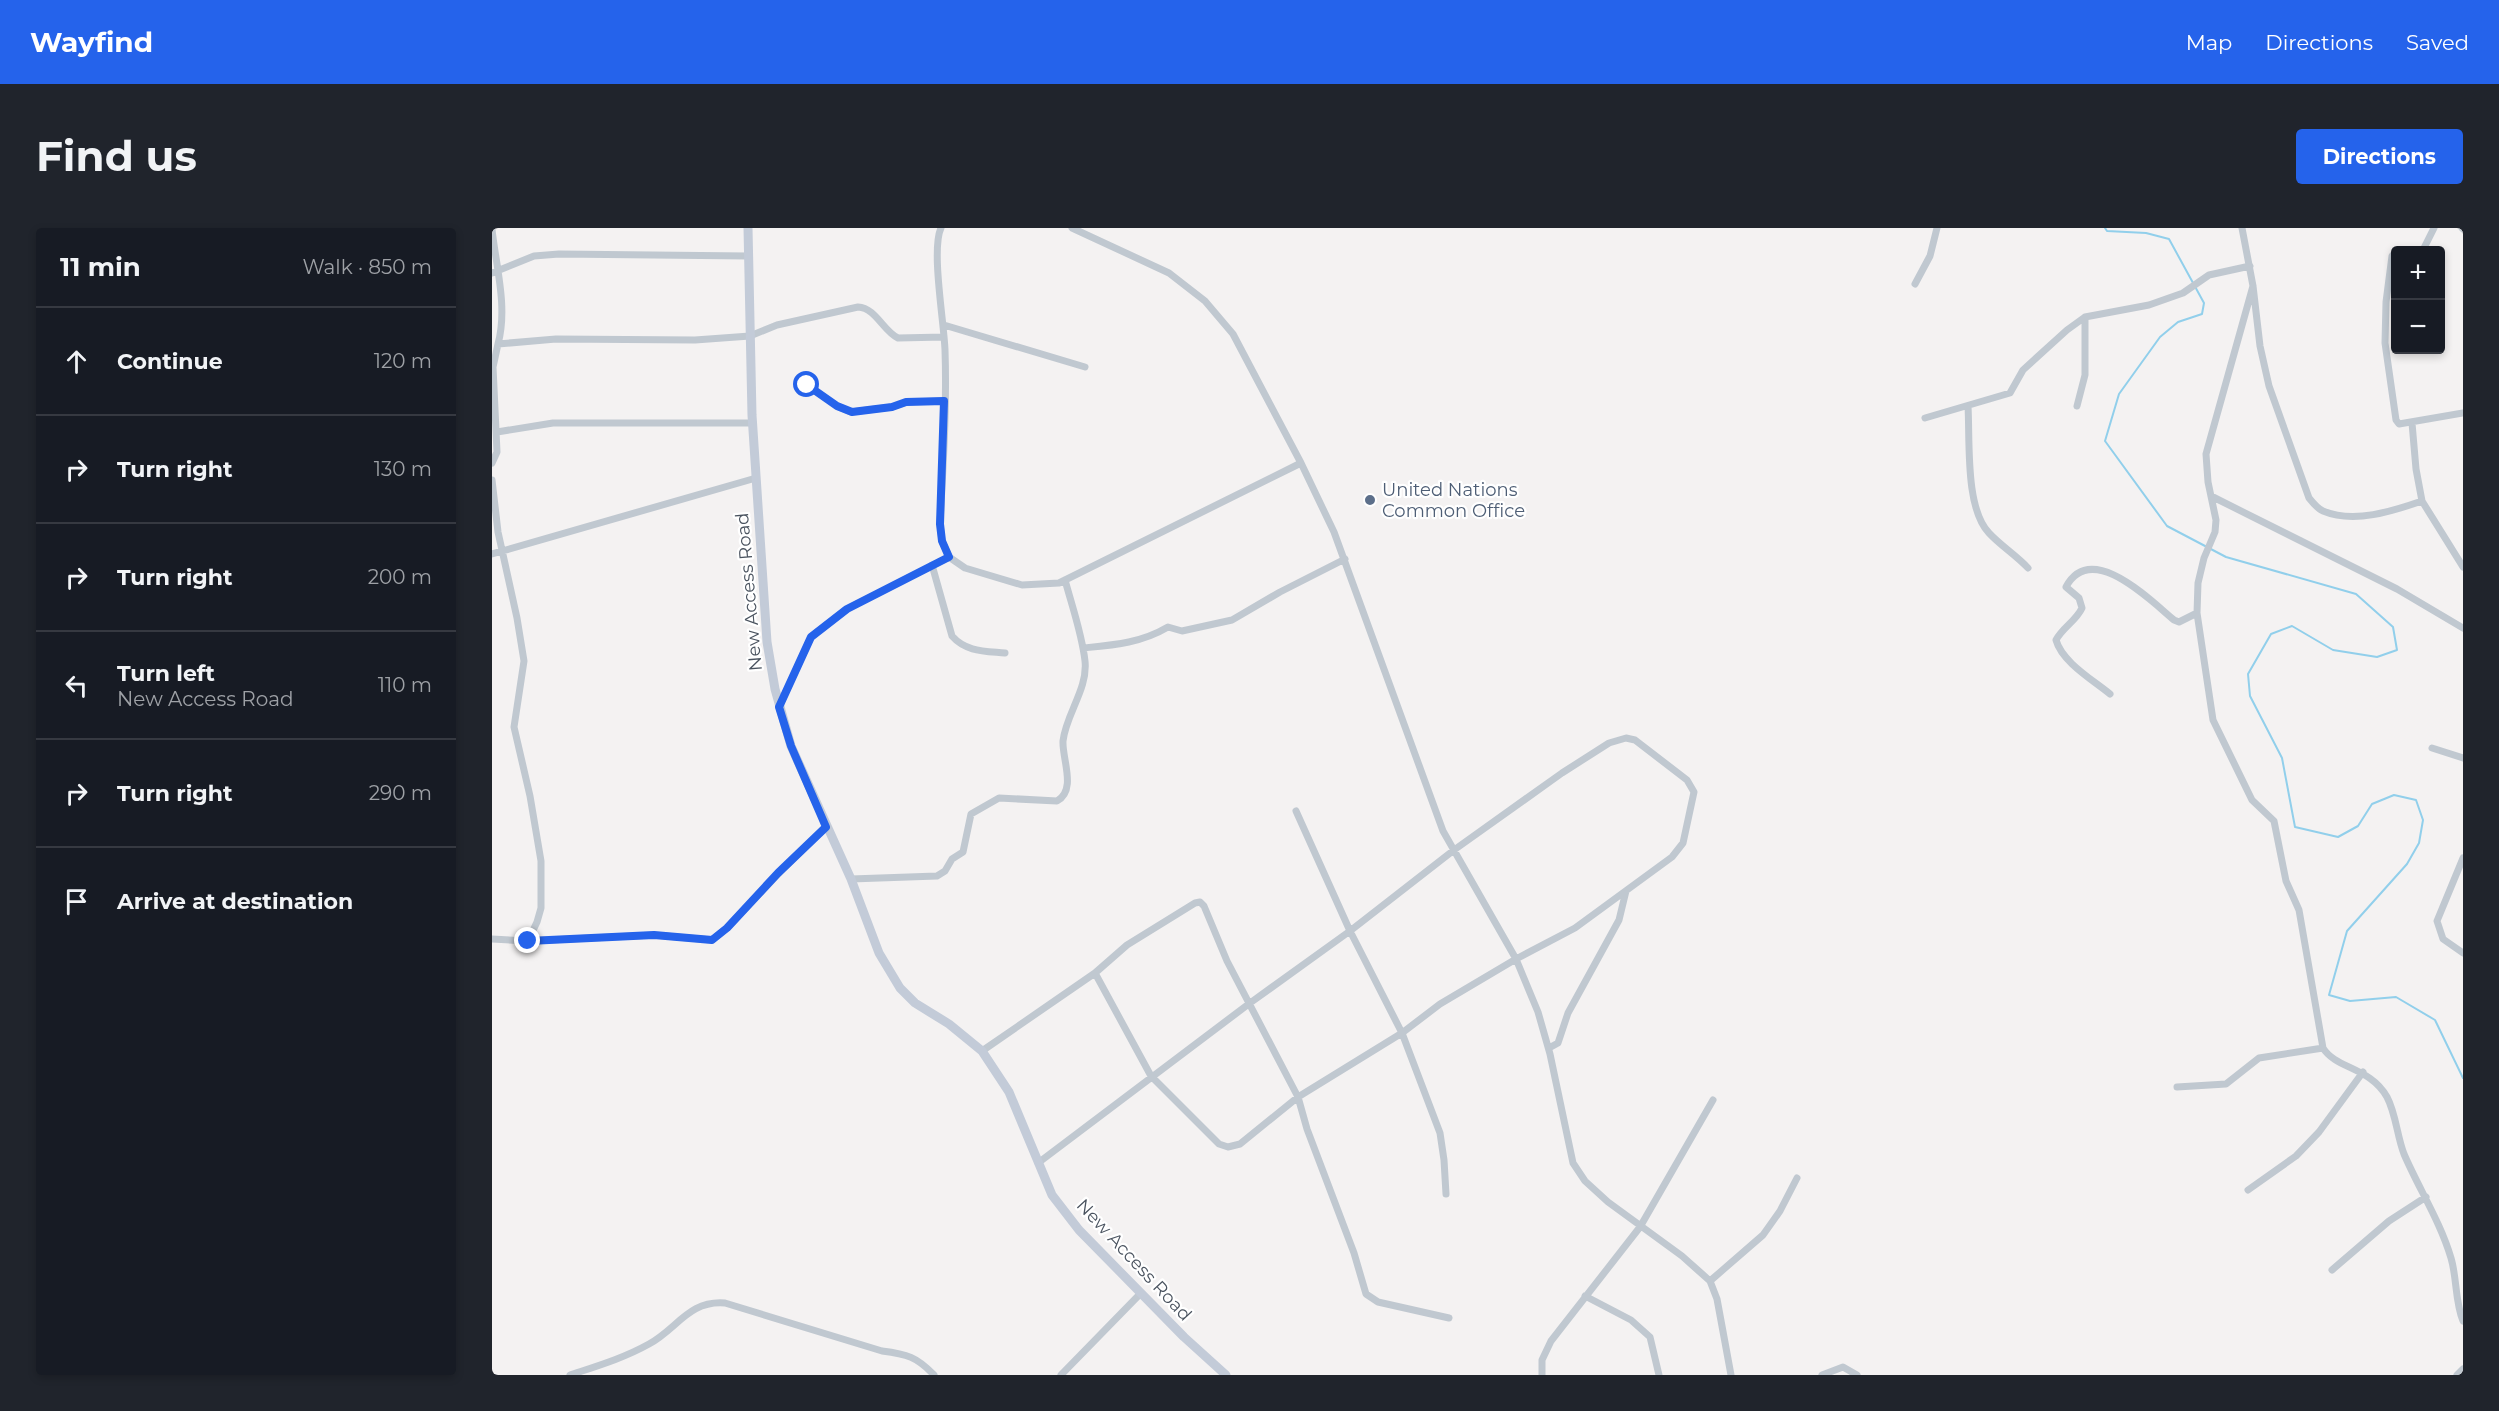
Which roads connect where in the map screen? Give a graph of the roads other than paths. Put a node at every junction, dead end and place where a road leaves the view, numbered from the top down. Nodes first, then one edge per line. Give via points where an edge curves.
1 (748, 228) edge
2 (941, 228) edge
3 (1072, 228) edge
4 (1936, 228) edge
5 (2242, 228) edge
6 (2434, 228) edge
7 (492, 229) edge
8 (2425, 246) edge
9 (748, 256) junction
10 (2391, 256) edge
11 (2250, 266) junction
12 (494, 272) edge
13 (1915, 284) dead end
14 (2253, 286) junction
15 (2085, 317) junction
16 (944, 325) junction
17 (750, 336) junction
18 (945, 337) junction
19 (498, 344) junction
20 (492, 367) edge
21 (1085, 367) dead end
22 (807, 385) dead end
23 (944, 401) junction
24 (1968, 406) junction
25 (2077, 406) dead end
26 (2463, 413) edge
27 (1926, 418) dead end
28 (753, 423) junction
29 (2412, 423) junction
30 (497, 432) junction
31 (492, 463) edge
32 (1301, 463) junction
33 (756, 478) junction
34 (492, 480) edge
35 (2211, 496) junction
36 (2422, 501) junction
37 (501, 550) junction
38 (492, 554) edge
39 (949, 557) junction
40 (1345, 559) junction
41 (932, 565) junction
42 (2463, 567) edge
43 (2028, 568) dead end
44 (1065, 580) junction
45 (2197, 613) junction
46 (2463, 628) edge
47 (1083, 648) junction
48 (1005, 653) dead end
49 (2110, 694) dead end
50 (779, 707) junction
51 (2432, 748) dead end
52 (2463, 758) edge
53 (1296, 811) dead end
54 (826, 827) junction
55 (1454, 850) junction
56 (2463, 858) edge
57 (851, 879) junction
58 (1626, 891) junction
59 (1350, 931) junction
60 (492, 939) edge
61 (528, 941) junction
62 (2463, 953) edge
63 (1516, 959) junction
64 (1095, 973) junction
65 (1250, 1003) junction
66 (1402, 1033) junction
67 (1549, 1048) junction
68 (2323, 1048) junction
69 (981, 1051) junction
70 (2363, 1072) junction
71 (1151, 1077) junction
72 (2177, 1087) dead end
73 (1298, 1097) junction
74 (1713, 1100) dead end
75 (1038, 1163) junction
76 (1797, 1178) dead end
77 (2248, 1190) dead end
78 (1446, 1194) dead end
79 (2426, 1197) junction
80 (1640, 1227) junction
81 (2332, 1270) dead end
82 (1710, 1281) junction
83 (1141, 1293) junction
84 (1586, 1296) junction
85 (1449, 1318) dead end
86 (2463, 1321) edge
87 (2463, 1369) edge
88 (570, 1375) edge
89 (934, 1375) edge
90 (1061, 1375) edge
91 (1226, 1375) edge
92 (1542, 1375) edge
93 (1659, 1375) edge
94 (1731, 1375) edge
95 (1822, 1375) edge
96 (1857, 1375) edge
97 (2457, 1375) edge

1 - 9 main road, New Access Road
2 - 16 street via 937,252
3 - 32 street via 1168,273 1205,301 1233,334
4 - 13 street via 1930,256
5 - 11 street
6 - 8 street
7 - 12 street
9 - 12 street via 559,254 534,256
9 - 17 main road, New Access Road
10 - 29 street via 2385,344 2396,420 2399,424
11 - 14 street
11 - 15 street via 2210,275 2183,293 2149,305
12 - 19 street via 502,306
14 - 35 street via 2206,454
14 - 36 street via 2269,386 2309,498 2321,511 2346,517 2394,510
15 - 24 street via 2023,370 2010,393
15 - 25 street via 2085,375
16 - 18 street
16 - 21 street
17 - 18 street via 777,325 858,307 869,310 898,338
17 - 19 street via 695,340 556,339
17 - 28 main road, New Access Road
18 - 23 street
19 - 20 street
20 - 30 street
22 - 23 street via 852,412 906,402
23 - 39 street via 940,524
24 - 27 street
24 - 43 street via 1973,496 1978,518 1988,533
26 - 29 street
28 - 30 street via 553,423
28 - 33 main road, New Access Road
29 - 36 street
30 - 31 street via 497,452
32 - 40 street
32 - 44 street
33 - 37 street
33 - 50 main road, New Access Road via 767,642
34 - 37 street
35 - 45 street via 2215,532 2204,558
35 - 46 street via 2397,589
36 - 42 street
37 - 38 street
37 - 61 street via 524,662 514,727 542,861 541,908
39 - 41 street
39 - 44 street via 965,568 1022,585
40 - 47 street via 1232,620 1182,631 1168,627 1125,644
40 - 55 street via 1433,809
41 - 48 street via 952,636 969,649
41 - 50 street via 847,609 811,637
44 - 47 street
45 - 49 street via 2180,622 2174,620 2130,584 2104,570 2094,568 2067,583 2067,590 2079,598 2082,608 2056,639 2058,647
45 - 68 street via 2213,720 2252,800 2274,821 2286,881 2299,910
47 - 57 street via 1084,674 1063,742 1067,782 1064,798 999,798 970,814 963,852 937,876
50 - 54 main road, New Access Road via 791,746
51 - 52 street
53 - 59 street
54 - 57 main road, New Access Road
54 - 61 street via 712,940 654,935
55 - 58 street via 1609,743 1626,738 1635,740 1687,780 1694,792 1683,843
55 - 59 street
55 - 63 street
56 - 62 street via 2438,921 2443,939
57 - 69 main road, New Access Road via 879,953 900,988
58 - 63 street via 1575,928
58 - 67 street via 1619,920 1568,1013 1558,1043
59 - 65 street
59 - 66 street
60 - 61 street
63 - 66 street via 1440,1004
63 - 67 street
64 - 65 street via 1127,945 1200,902
64 - 69 street
64 - 71 street
65 - 71 street
65 - 73 street
66 - 73 street
66 - 78 street via 1440,1132
67 - 80 street via 1573,1163 1584,1181
68 - 70 street via 2330,1057
68 - 72 street via 2259,1058 2226,1084
69 - 75 main road, New Access Road via 1009,1092
70 - 77 street via 2296,1156
70 - 79 street via 2387,1098 2404,1154
71 - 73 street via 1219,1144 1228,1147 1252,1136
71 - 75 street
73 - 85 street via 1366,1294 1378,1302
74 - 80 street
75 - 83 main road, New Access Road via 1052,1195 1079,1230
76 - 82 street via 1762,1235
79 - 81 street via 2389,1221
79 - 86 street via 2452,1259
80 - 82 street
80 - 84 street
82 - 94 street
83 - 90 street
83 - 91 main road, New Access Road
84 - 92 street via 1551,1341 1542,1360
84 - 93 street via 1631,1320 1650,1337
87 - 97 street
88 - 89 street via 651,1343 709,1302 725,1303 903,1354 920,1361
95 - 96 street via 1843,1367

